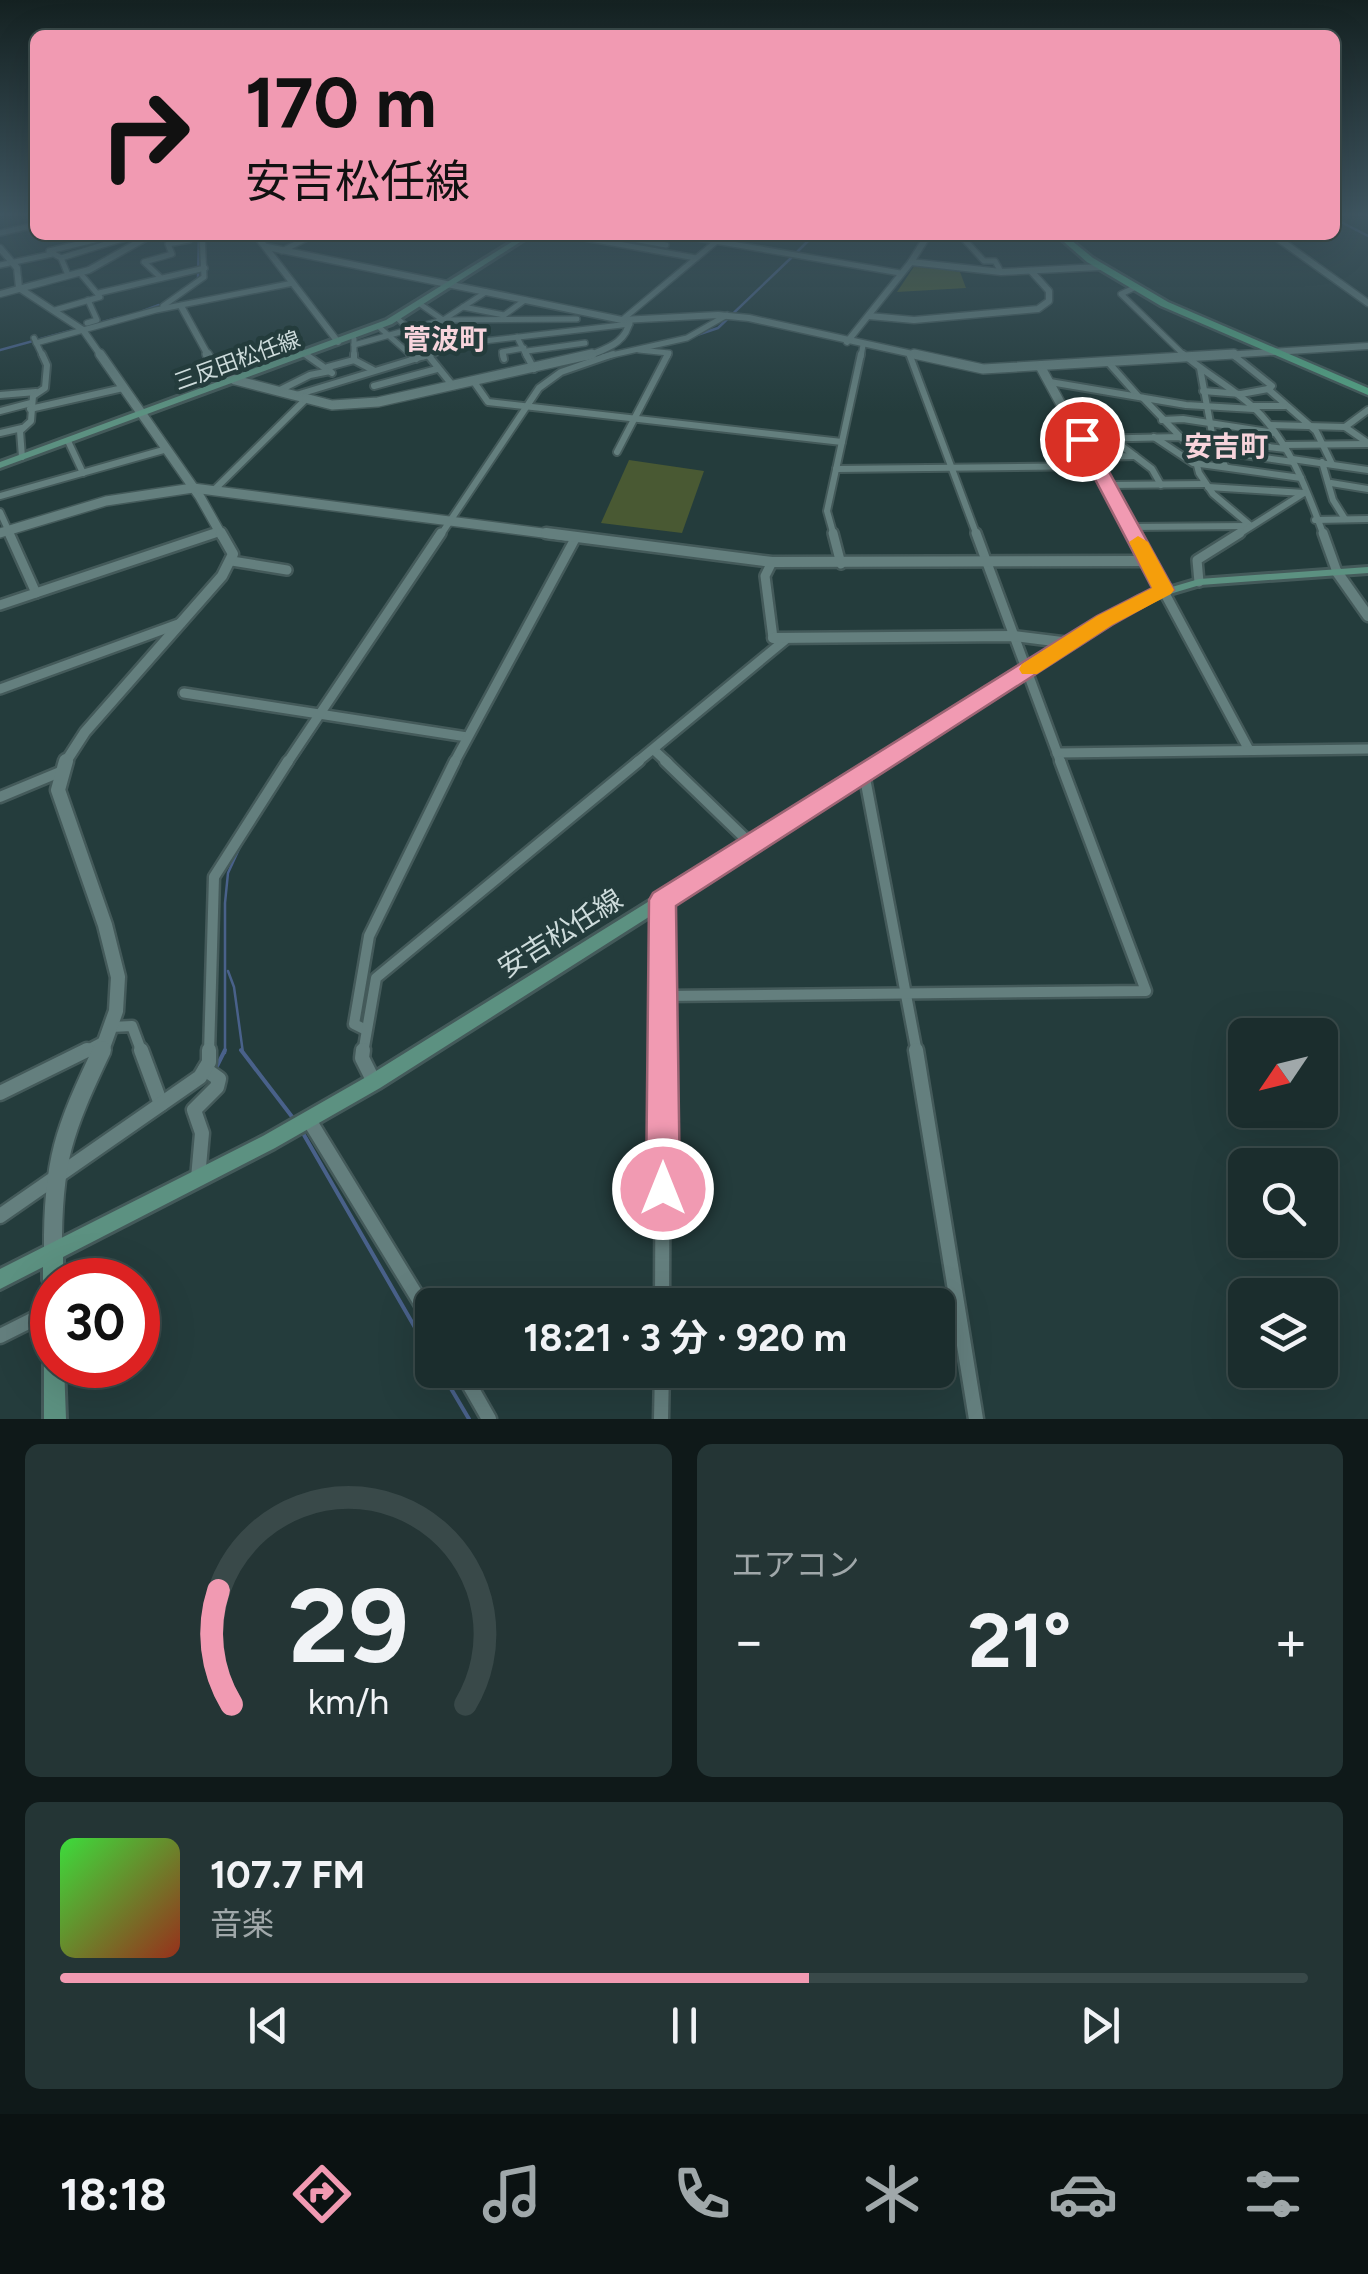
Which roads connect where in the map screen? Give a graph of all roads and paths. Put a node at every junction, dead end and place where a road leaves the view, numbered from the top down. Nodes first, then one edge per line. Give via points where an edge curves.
1 (18, 280) edge
2 (48, 280) edge
3 (87, 280) edge
4 (152, 280) edge
5 (200, 280) edge
6 (291, 280) edge
7 (427, 280) edge
8 (458, 280) edge
9 (672, 280) edge
10 (895, 280) edge
11 (1038, 280) edge
12 (1122, 280) edge
13 (1336, 280) edge
14 (293, 283) junction
15 (451, 285) junction
16 (19, 288) junction
17 (1136, 288) junction
18 (486, 292) junction
19 (99, 293) junction
20 (0, 294) edge
21 (88, 300) junction
22 (525, 300) junction
23 (1368, 303) edge
24 (420, 304) junction
25 (550, 305) junction
26 (181, 306) junction
27 (463, 307) junction
28 (55, 310) junction
29 (156, 310) junction
30 (586, 312) junction
31 (731, 316) junction
32 (869, 316) junction
33 (397, 318) junction
34 (499, 319) junction
35 (577, 319) junction
36 (443, 320) junction
37 (665, 320) junction
38 (531, 321) junction
39 (627, 321) junction
40 (380, 326) junction
41 (81, 328) junction
42 (579, 328) junction
43 (408, 331) junction
44 (530, 334) junction
45 (389, 336) junction
46 (517, 337) junction
47 (674, 339) junction
48 (354, 340) junction
49 (499, 341) junction
50 (338, 342) junction
51 (476, 342) junction
52 (847, 342) junction
53 (586, 343) junction
54 (863, 345) junction
55 (1368, 346) edge
56 (612, 348) junction
57 (633, 349) junction
58 (526, 350) junction
59 (1274, 350) junction
60 (305, 354) junction
61 (431, 354) junction
62 (1232, 354) junction
63 (503, 355) joint
64 (592, 355) junction
65 (910, 356) junction
66 (1188, 356) junction
67 (416, 359) junction
68 (354, 360) junction
69 (1107, 361) junction
70 (394, 364) junction
71 (1040, 366) junction
72 (1200, 368) junction
73 (329, 369) junction
74 (437, 369) junction
75 (534, 369) junction
76 (373, 370) junction
77 (364, 375) junction
78 (406, 378) junction
79 (234, 380) junction
80 (336, 380) junction
81 (474, 382) junction
82 (1050, 382) junction
83 (374, 386) junction
84 (452, 386) junction
85 (123, 388) junction
86 (1268, 388) junction
87 (278, 391) junction
88 (1203, 391) junction
89 (39, 392) junction
90 (1368, 392) edge
91 (1241, 394) junction
92 (0, 395) edge
93 (293, 396) junction
94 (1141, 397) junction
95 (305, 400) junction
96 (387, 400) junction
97 (30, 406) junction
98 (1205, 406) junction
99 (1285, 406) junction
100 (529, 407) junction
101 (1253, 407) junction
102 (1368, 410) edge
103 (0, 411) edge
104 (142, 414) junction
105 (634, 419) junction
106 (1162, 420) junction
107 (1210, 424) junction
108 (1311, 426) junction
109 (1345, 426) junction
110 (25, 428) junction
111 (1272, 429) junction
112 (0, 432) edge
113 (1154, 437) junction
114 (1182, 437) junction
115 (1082, 439) junction
116 (1214, 439) junction
117 (1114, 440) junction
118 (68, 441) junction
119 (842, 442) junction
120 (1368, 444) edge
121 (1325, 445) junction
122 (1284, 447) junction
123 (166, 449) junction
124 (618, 452) dead end
125 (1222, 452) junction
126 (1136, 456) junction
127 (22, 457) junction
128 (1293, 460) junction
129 (1095, 462) junction
130 (1322, 462) junction
131 (1193, 463) junction
132 (1332, 464) junction
133 (0, 465) edge
134 (1225, 466) junction
135 (836, 469) junction
136 (952, 469) junction
137 (1368, 470) edge
138 (83, 473) junction
139 (1300, 478) junction
140 (1331, 483) junction
141 (1108, 485) junction
142 (1161, 485) junction
143 (1207, 486) junction
144 (193, 488) junction
145 (1368, 489) edge
146 (213, 491) junction
147 (1304, 493) junction
148 (0, 496) edge
149 (0, 512) edge
150 (1345, 519) junction
151 (1368, 519) edge
152 (1316, 520) junction
153 (453, 522) junction
154 (1250, 526) junction
155 (1131, 527) junction
156 (222, 531) junction
157 (4, 532) edge
158 (576, 537) junction
159 (232, 562) junction
160 (772, 562) junction
161 (1147, 562) junction
162 (988, 563) junction
163 (841, 564) junction
164 (287, 570) dead end
165 (1368, 570) edge
166 (1337, 572) junction
167 (1199, 582) junction
168 (1164, 590) junction
169 (36, 593) junction
170 (0, 605) edge
171 (1368, 616) edge
172 (183, 622) junction
173 (1014, 636) junction
174 (779, 639) junction
175 (1070, 643) junction
176 (1027, 671) junction
177 (0, 688) edge
178 (184, 693) dead end
179 (326, 714) junction
180 (467, 737) junction
181 (1368, 749) edge
182 (654, 750) junction
183 (1248, 750) junction
184 (1057, 753) junction
185 (60, 772) junction
186 (864, 773) junction
187 (0, 796) edge
188 (751, 844) junction
189 (662, 900) junction
190 (906, 994) junction
191 (664, 996) junction
192 (364, 1029) junction
193 (109, 1033) junction
194 (209, 1072) junction
195 (374, 1082) junction
196 (0, 1093) edge
197 (161, 1104) junction
198 (309, 1120) junction
199 (198, 1178) junction
200 (54, 1184) junction
201 (0, 1216) edge
202 (53, 1251) junction
203 (53, 1258) edge
204 (0, 1280) edge
205 (662, 1288) edge
206 (415, 1294) edge
207 (30, 1321) edge
208 (0, 1336) edge
209 (54, 1388) edge
210 (471, 1388) edge
211 (662, 1388) edge
212 (55, 1419) edge
213 (489, 1419) edge
214 (662, 1419) edge
215 (976, 1419) edge

1 - 16 street
2 - 16 street
3 - 19 street
4 - 19 street
5 - 29 street
6 - 14 street
7 - 15 street
8 - 15 main road, 三反田松任線
9 - 39 street
10 - 32 street
11 - 32 street via 1051,297 1038,309 914,320
12 - 17 main road
13 - 23 street
14 - 26 street
14 - 50 street
15 - 18 street
15 - 24 main road, 三反田松任線
16 - 20 street
16 - 28 street
17 - 59 main road
17 - 66 street via 1121,294
18 - 22 street
18 - 27 street
19 - 21 street
21 - 28 street
21 - 41 street via 97,320
22 - 25 street
22 - 34 street
24 - 33 main road, 三反田松任線
24 - 36 street
25 - 30 street
25 - 38 street
26 - 29 street
26 - 79 street via 216,370
27 - 34 street
27 - 36 street
28 - 41 street
29 - 41 street
30 - 35 street
30 - 39 street
31 - 37 street
31 - 47 street
31 - 52 street
32 - 52 street
33 - 40 main road, 三反田松任線
33 - 43 street
34 - 36 street
34 - 38 street
34 - 51 street
35 - 38 street
35 - 42 street
36 - 43 street
37 - 39 street
37 - 47 street
38 - 44 street
39 - 42 street
39 - 56 street
40 - 45 street
40 - 48 main road, 三反田松任線
41 - 85 street
41 - 89 street via 36,341 47,365 46,388
42 - 44 street
42 - 53 street
43 - 45 street
43 - 61 street
44 - 46 street
45 - 48 street
45 - 67 street
46 - 49 street
46 - 58 street
47 - 57 street
48 - 50 main road, 三反田松任線
48 - 68 street
49 - 51 street
49 - 63 street
50 - 60 main road, 三反田松任線
51 - 61 street
52 - 54 street
53 - 58 street
53 - 64 street
54 - 65 street
54 - 119 street
55 - 59 street
56 - 57 street
56 - 64 street
57 - 100 street via 567,367 551,376
57 - 105 street via 670,353
58 - 63 street
58 - 75 street
59 - 62 street
59 - 90 main road
60 - 73 street
60 - 79 main road, 三反田松任線
61 - 67 street
61 - 74 street
62 - 66 street
62 - 86 street
64 - 75 street
65 - 71 street via 983,369
65 - 136 street
66 - 69 street
66 - 72 street
67 - 70 street
68 - 73 street
68 - 76 street
69 - 71 street
69 - 94 street
70 - 76 street
70 - 78 street
71 - 82 street
72 - 88 street
72 - 91 street
73 - 80 street
73 - 87 street
74 - 78 street
74 - 84 street
75 - 81 street
76 - 77 street
77 - 80 street
77 - 83 street
78 - 83 street
79 - 87 street
79 - 104 main road, 三反田松任線
80 - 93 street
81 - 84 street
81 - 100 street via 488,402
82 - 94 street
82 - 115 street
83 - 96 street
84 - 96 street
85 - 97 street
85 - 104 street
86 - 91 street
86 - 99 street
87 - 93 street
88 - 91 street
88 - 98 street
89 - 92 street
89 - 97 street
91 - 101 street
93 - 95 street
94 - 98 street
94 - 106 street
95 - 96 street
95 - 146 street
97 - 103 street
97 - 110 street
98 - 101 street
98 - 107 street
99 - 101 street
99 - 108 street
100 - 105 street
100 - 153 street
101 - 111 street
102 - 109 street
104 - 118 main road, 三反田松任線
104 - 123 street
105 - 119 street
105 - 124 street
106 - 107 street
106 - 114 street
107 - 111 street
107 - 116 street
108 - 109 street
108 - 111 street
108 - 121 street
109 - 120 street
110 - 112 street
110 - 127 street
111 - 122 street
113 - 114 street
113 - 117 street
113 - 131 street
114 - 116 street
114 - 131 street via 1193,450
115 - 117 street
115 - 129 street
116 - 122 street
116 - 125 street
117 - 126 street
118 - 127 main road, 三反田松任線
118 - 138 street
119 - 135 street
120 - 121 street
121 - 122 street
121 - 132 street
122 - 128 street
123 - 138 street
123 - 144 street
125 - 128 street
125 - 134 street
126 - 129 street
126 - 142 street
127 - 133 main road, 三反田松任線
128 - 130 street
128 - 139 street
129 - 136 street
129 - 141 street
130 - 132 street
130 - 140 street
131 - 134 street
131 - 143 street
132 - 137 street
134 - 139 street
135 - 136 street
135 - 163 street via 827,511
136 - 162 street
138 - 148 street
139 - 147 street
140 - 145 street
140 - 150 street via 1335,510
141 - 142 street
141 - 155 street
142 - 143 street
143 - 147 street
143 - 154 street
144 - 146 street
144 - 156 street
144 - 157 street via 132,494
146 - 153 street
147 - 152 street
147 - 154 street
149 - 157 street
150 - 151 street
150 - 152 street
152 - 166 street
153 - 158 street
153 - 179 street
154 - 155 street
154 - 167 street via 1196,560
155 - 161 street
156 - 159 street
156 - 169 street
157 - 169 street
158 - 160 street
158 - 180 street
159 - 164 street
159 - 172 street
160 - 163 street
160 - 174 street via 765,576
161 - 162 street
161 - 168 street
162 - 163 street
162 - 173 street
165 - 166 main road, 安吉松任線
166 - 167 main road, 安吉松任線
166 - 171 street
167 - 168 main road, 安吉松任線
168 - 175 main road, 安吉松任線
168 - 183 street
169 - 170 street
172 - 177 street
172 - 185 street via 85,732
173 - 174 street
173 - 175 street
173 - 176 street
174 - 182 street
175 - 176 main road, 安吉松任線
176 - 184 street
176 - 186 main road, 安吉松任線
178 - 179 street
179 - 180 street
179 - 194 street via 214,877
180 - 192 street via 369,936 354,1024
181 - 183 street
182 - 188 street
182 - 192 street via 376,978
183 - 184 street
184 - 190 street via 1146,991
185 - 187 street
185 - 193 street via 58,790 118,977
186 - 188 main road, 安吉松任線
186 - 190 street
188 - 189 main road, 安吉松任線
189 - 191 street
189 - 195 main road, 安吉松任線
190 - 191 street
190 - 215 street
191 - 205 street
192 - 195 street via 362,1058
193 - 196 street
193 - 197 street via 132,1026
193 - 200 street via 70,1116
194 - 197 street
194 - 199 street via 217,1086 194,1110 202,1133
195 - 198 main road, 安吉松任線
197 - 200 street
198 - 199 main road, 安吉松任線
198 - 206 street
199 - 202 main road, 安吉松任線
200 - 201 street
200 - 202 street
202 - 203 main road
202 - 204 main road, 安吉松任線
207 - 208 street
209 - 212 main road
210 - 213 street
211 - 214 street

